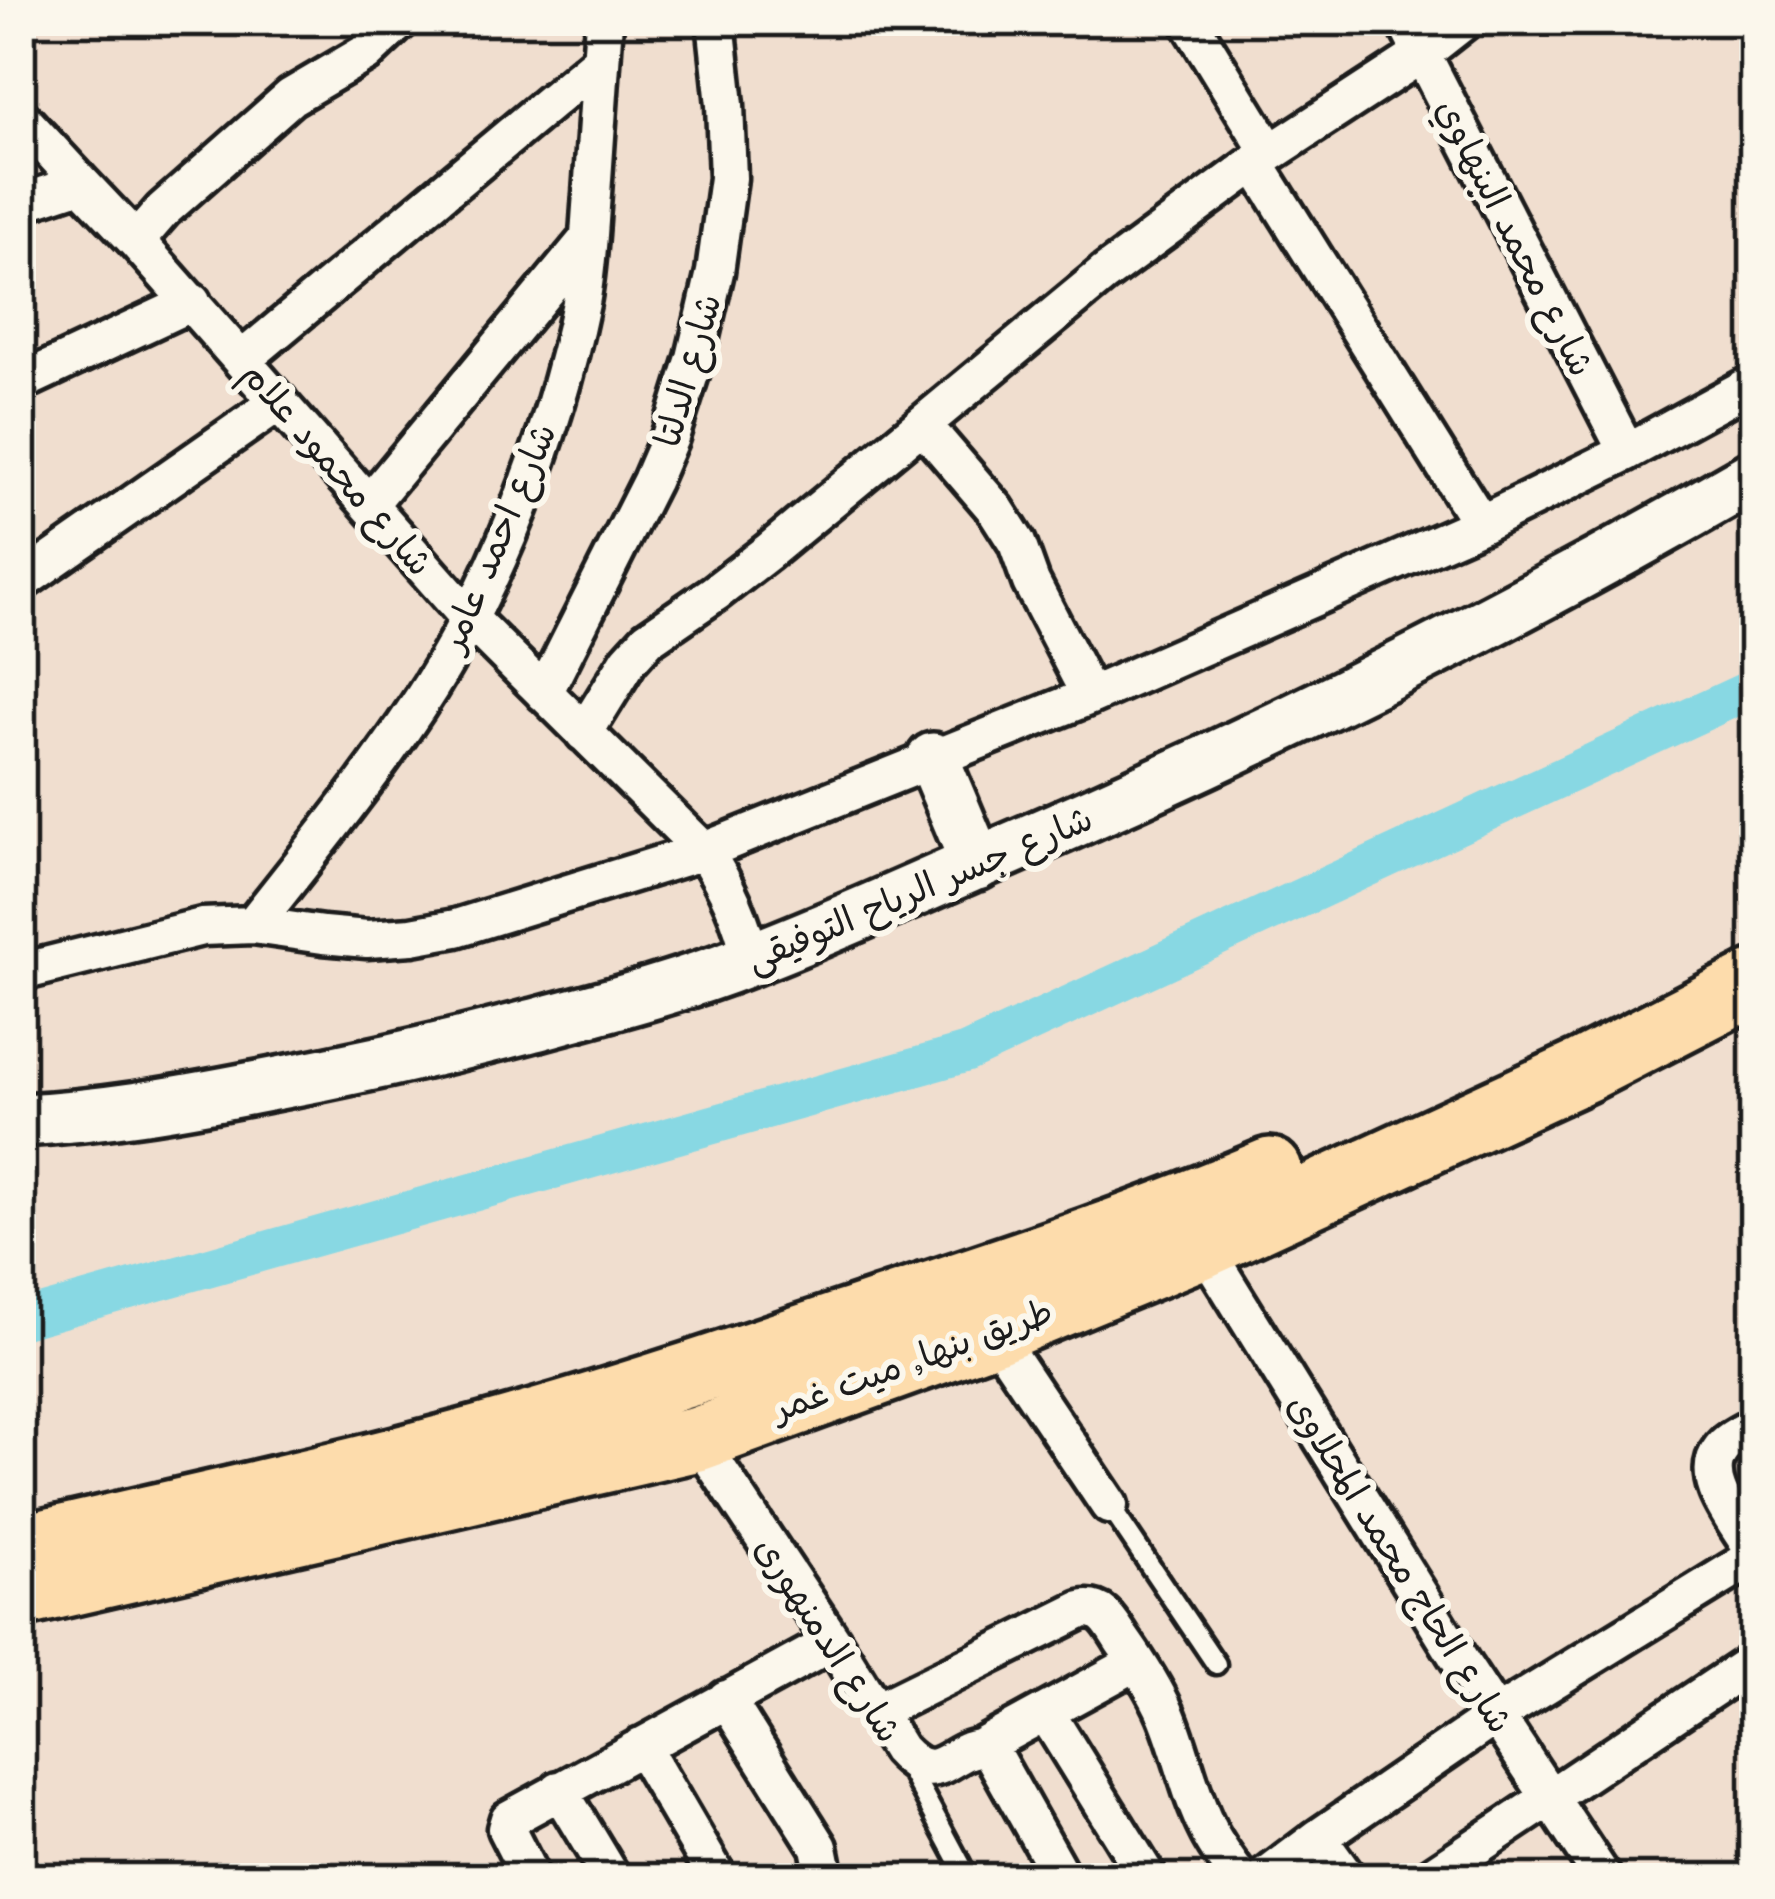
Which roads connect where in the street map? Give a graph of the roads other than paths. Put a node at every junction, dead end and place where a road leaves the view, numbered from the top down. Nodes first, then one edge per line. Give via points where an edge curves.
1 (400, 21) edge
2 (604, 21) edge
3 (716, 21) edge
4 (1189, 21) edge
5 (1405, 21) edge
6 (1463, 21) edge
7 (1422, 54) junction
8 (601, 60) junction
9 (21, 118) edge
10 (1263, 158) junction
11 (81, 183) junction
12 (21, 203) edge
13 (589, 239) junction
14 (136, 241) junction
15 (191, 302) junction
16 (243, 359) junction
17 (21, 382) edge
18 (1754, 383) edge
19 (279, 402) junction
20 (923, 425) junction
21 (1627, 452) junction
22 (1754, 476) edge
23 (369, 504) junction
24 (1481, 524) junction
25 (21, 582) edge
26 (469, 618) junction
27 (544, 693) junction
28 (1090, 696) junction
29 (584, 733) junction
30 (933, 759) junction
31 (704, 851) junction
32 (977, 863) junction
33 (253, 925) junction
34 (1754, 941) edge
35 (752, 959) junction
36 (21, 972) edge
37 (1754, 982) edge
38 (21, 1120) edge
39 (1203, 1246) junction
40 (983, 1306) junction
41 (1754, 1426) edge
42 (698, 1439) junction
43 (1109, 1504) joint
44 (21, 1547) edge
45 (21, 1594) edge
46 (833, 1642) junction
47 (1754, 1661) edge
48 (1137, 1662) junction
49 (1216, 1664) dead end
50 (726, 1700) junction
51 (877, 1712) junction
52 (1046, 1713) junction
53 (1497, 1715) junction
54 (640, 1745) junction
55 (983, 1746) junction
56 (899, 1749) junction
57 (559, 1790) junction
58 (1550, 1797) junction
59 (1318, 1838) junction
60 (531, 1878) edge
61 (612, 1878) edge
62 (718, 1878) edge
63 (817, 1878) edge
64 (968, 1878) edge
65 (1062, 1878) edge
66 (1148, 1878) edge
67 (1239, 1878) edge
68 (1265, 1878) edge
69 (1347, 1878) edge
70 (1429, 1878) edge
71 (1603, 1878) edge

1 - 14 street via 291,97
2 - 8 street, شارع احمد عامر
3 - 27 street, شارع الدلتا via 728,178 695,358 651,481
4 - 10 street
5 - 7 street, شارع محمد البنهاوي
6 - 7 street
7 - 10 street
7 - 21 street, شارع محمد البنهاوي
8 - 13 street, شارع احمد عامر
8 - 16 street
9 - 11 street, شارع محمود علام
10 - 20 street via 1104,274
10 - 24 street
11 - 12 street
11 - 14 street, شارع محمود علام
13 - 23 street
13 - 26 street, شارع احمد عامر via 581,302 544,439
14 - 15 street, شارع محمود علام
15 - 16 street, شارع محمود علام
15 - 17 street
16 - 19 street, شارع محمود علام
18 - 21 street
19 - 23 street, شارع محمود علام
19 - 25 street
20 - 28 street via 1017,543
20 - 29 street via 648,639
21 - 24 street
22 - 32 main road, شارع جسر الرياح التوفيقى via 1384,678
23 - 26 street, شارع محمود علام
24 - 28 street
26 - 27 street, شارع محمود علام
26 - 33 street, شارع احمد عامر via 420,704
27 - 29 street, شارع محمود علام
28 - 30 street
29 - 31 street, شارع محمود علام
30 - 31 street
30 - 32 main road
31 - 33 street via 412,936
31 - 35 street, شارع محمود علام via 726,884
32 - 35 main road, شارع جسر الرياح التوفيقى
33 - 36 street via 202,927
34 - 40 highway, طريق بنها, ميت غمر via 1457,1090 1198,1200
35 - 38 main road, شارع جسر الرياح التوفيقى via 355,1070 118,1112
37 - 39 highway, طريق بنها, ميت غمر via 1583,1071
39 - 40 highway, طريق بنها, ميت غمر
39 - 53 street, شارع الحاج محمد المحلاوى
40 - 42 highway, طريق بنها, ميت غمر
40 - 43 street
40 - 44 highway, طريق بنها, ميت غمر
41 - 53 street via 1723,1444 1713,1472 1752,1549 1749,1559
42 - 45 highway, طريق بنها, ميت غمر
42 - 46 street, شارع الدمنهورى
43 - 49 lane
46 - 50 street
46 - 51 street, شارع الدمنهورى
47 - 58 street
48 - 51 street via 1091,1608
48 - 52 street
48 - 67 street via 1167,1716 1209,1833
50 - 54 street
50 - 63 street via 819,1847
51 - 56 street, شارع الدمنهورى
52 - 55 street
52 - 66 street
53 - 58 street, شارع الحاج محمد المحلاوى
53 - 59 street
54 - 57 street
54 - 62 street
55 - 56 street, شارع الدمنهورى via 928,1769
55 - 65 street
56 - 64 lane
57 - 60 street via 509,1819 506,1829
57 - 61 street
58 - 70 street
58 - 71 street, شارع الحاج محمد المحلاوى
59 - 68 street
59 - 69 street

